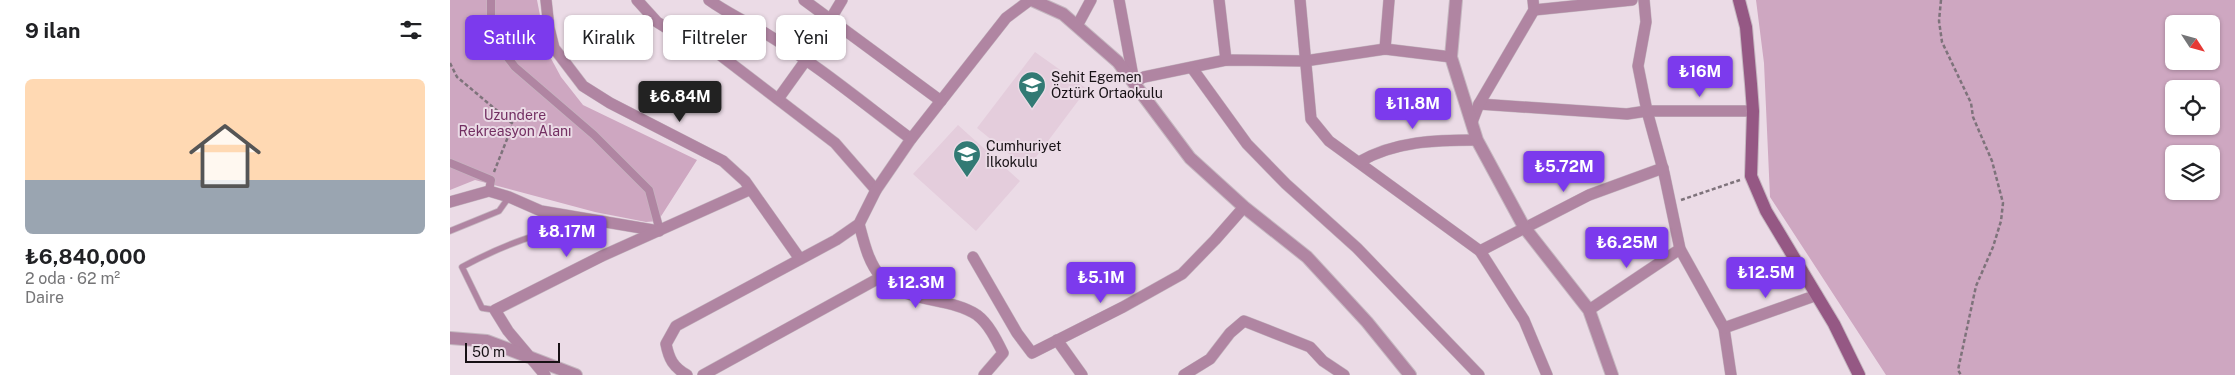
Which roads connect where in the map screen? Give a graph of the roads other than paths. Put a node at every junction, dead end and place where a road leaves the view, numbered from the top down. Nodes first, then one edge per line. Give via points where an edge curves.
1 (491, 0) edge
2 (546, 0) edge
3 (637, 0) edge
4 (709, 0) edge
5 (804, 0) edge
6 (842, 0) edge
7 (1031, 0) edge
8 (1091, 0) edge
9 (1119, 0) edge
10 (1219, 0) edge
11 (1300, 0) edge
12 (1389, 0) edge
13 (1456, 0) edge
14 (1632, 0) edge
15 (1644, 0) edge
16 (1739, 0) edge
17 (1534, 5) edge
18 (825, 15) edge
19 (834, 15) edge
20 (1077, 26) junction
21 (846, 30) edge
22 (776, 40) edge
23 (1384, 49) junction
24 (1451, 57) junction
25 (806, 60) joint
26 (1226, 60) junction
27 (1305, 61) junction
28 (1192, 68) junction
29 (1134, 82) junction
30 (778, 99) junction
31 (941, 100) junction
32 (1479, 104) junction
33 (1647, 111) junction
34 (1753, 111) junction
35 (1472, 122) junction
36 (911, 139) junction
37 (1477, 140) junction
38 (1359, 162) junction
39 (450, 163) edge
40 (1663, 168) junction
41 (490, 185) junction
42 (749, 190) junction
43 (876, 190) junction
44 (510, 197) junction
45 (450, 202) edge
46 (1244, 207) junction
47 (595, 221) junction
48 (858, 224) junction
49 (1524, 227) junction
50 (450, 231) edge
51 (660, 231) junction
52 (1680, 249) junction
53 (1480, 252) junction
54 (973, 257) dead end
55 (800, 259) junction
56 (881, 277) junction
57 (1817, 295) junction
58 (495, 310) junction
59 (1588, 310) junction
60 (1724, 328) junction
61 (452, 338) edge
62 (1057, 340) junction
63 (528, 357) junction
64 (545, 375) edge
65 (576, 375) edge
66 (687, 375) edge
67 (703, 375) edge
68 (984, 375) edge
69 (1082, 375) edge
70 (1184, 375) edge
71 (1344, 375) edge
72 (1410, 375) edge
73 (1479, 375) edge
74 (1547, 375) edge
75 (1612, 375) edge
76 (1731, 375) edge
77 (1859, 375) edge

1 - 51 street via 497,44 515,67 594,135 649,190
2 - 42 street via 554,48 583,86 723,161
3 - 30 street via 657,22 678,36 707,45
4 - 22 street
5 - 18 street
6 - 19 street
7 - 20 street via 1063,14
7 - 31 street via 1006,18
8 - 20 street
9 - 29 street
10 - 26 street
11 - 27 street
12 - 23 street
13 - 24 street
14 - 17 street
15 - 33 street via 1646,22 1638,66
16 - 34 main road via 1746,27
17 - 32 street
20 - 29 street via 1118,62
21 - 31 street
23 - 24 street
23 - 27 street
24 - 35 street
25 - 30 street
25 - 36 street
26 - 27 street
26 - 28 street
27 - 38 street via 1311,119 1328,141
28 - 29 street via 1144,77
28 - 73 street via 1247,144 1357,248
29 - 46 street via 1190,158
30 - 43 street via 835,143
31 - 36 street
32 - 33 street via 1627,114
32 - 35 street
33 - 34 street
33 - 40 street
34 - 57 main road via 1751,176 1766,211
35 - 37 street
36 - 43 street
37 - 38 street via 1441,139 1416,143 1376,152
37 - 49 street
38 - 53 street
39 - 41 street
40 - 49 street via 1588,195
40 - 52 street
41 - 44 street
41 - 45 street
42 - 51 street
42 - 55 street
43 - 48 street
44 - 47 street via 541,211
44 - 50 lane via 499,211
46 - 62 street via 1182,274 1123,308
46 - 72 street via 1307,257
47 - 51 street
47 - 58 lane via 540,233 499,247 462,266 482,308
48 - 55 street
48 - 56 street via 870,260
49 - 53 street
49 - 59 street
51 - 58 street via 551,280
52 - 59 street
52 - 60 street
53 - 74 street via 1524,320
54 - 62 street via 1032,353
55 - 66 street via 676,326 666,344 668,359
56 - 67 street
56 - 68 street via 894,288 958,305 978,316 1003,353
57 - 60 street
57 - 77 main road
58 - 63 street
59 - 75 street
60 - 76 street
61 - 63 street via 487,341
62 - 69 street
63 - 64 street
63 - 65 street
70 - 71 street via 1210,359 1230,332 1244,321 1310,347 1323,361

